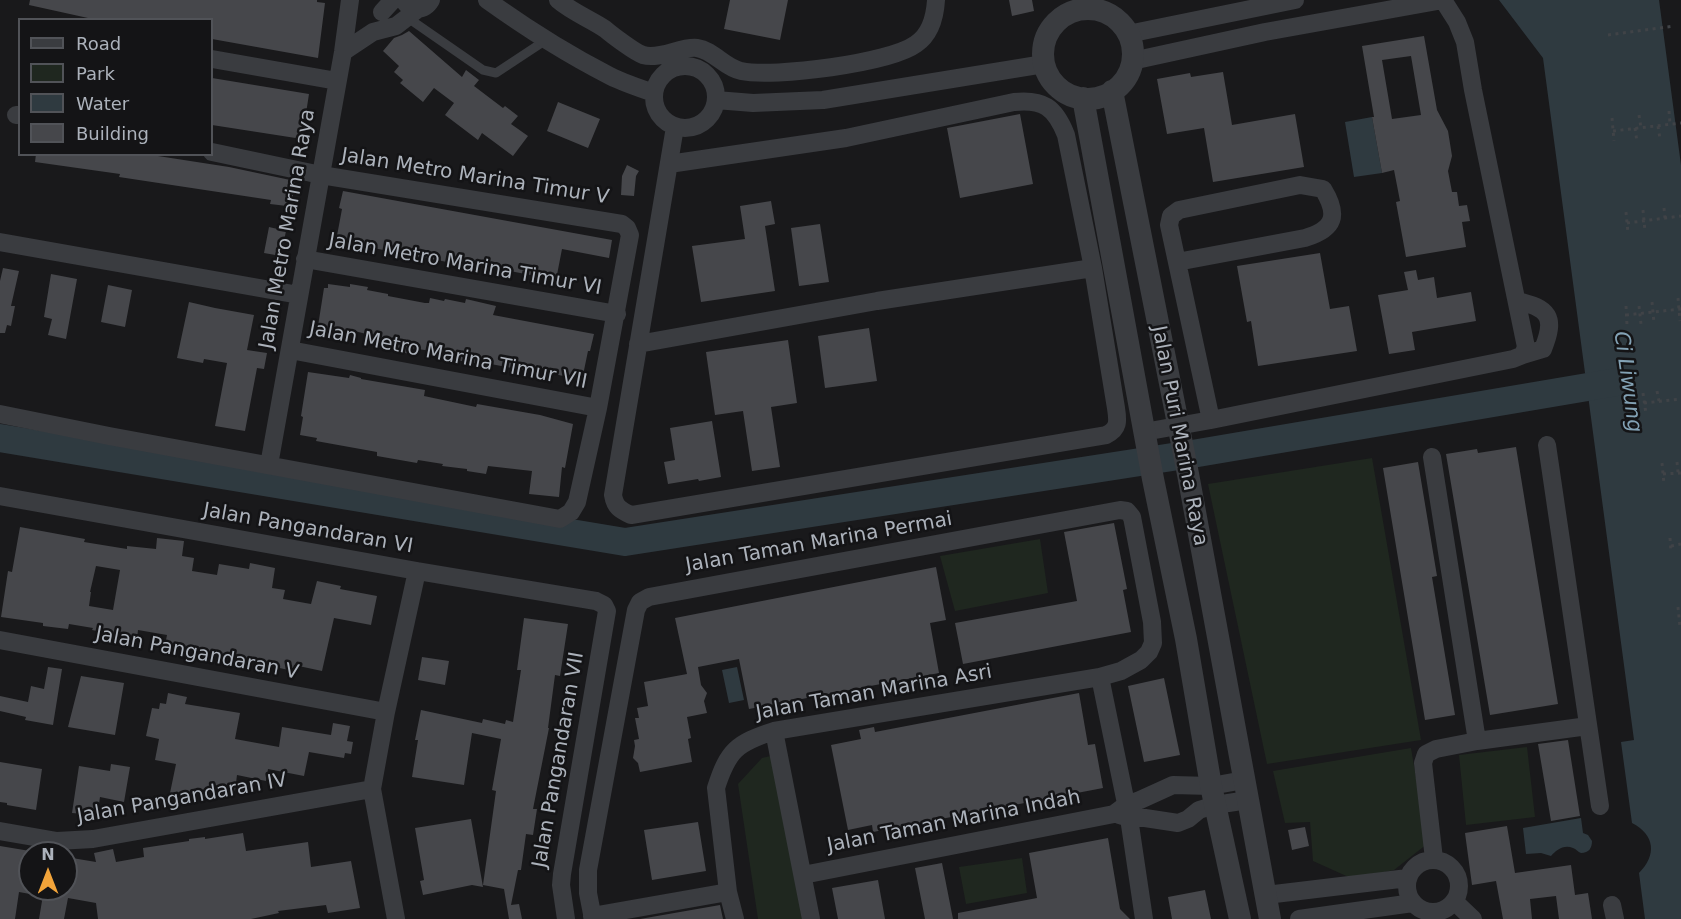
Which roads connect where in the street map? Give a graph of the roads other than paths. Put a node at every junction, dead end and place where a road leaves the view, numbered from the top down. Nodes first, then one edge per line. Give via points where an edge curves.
1 (350, 0) edge
2 (487, 0) edge
3 (558, 0) edge
4 (936, 0) edge
5 (1295, 0) edge
6 (1443, 0) edge
7 (1069, 6) edge
8 (415, 7) edge
9 (1107, 7) edge
10 (1261, 7) junction
11 (381, 17) edge
12 (1265, 32) junction
13 (1128, 34) junction
14 (546, 40) junction
15 (343, 52) junction
16 (213, 59) edge
17 (1132, 61) junction
18 (1044, 64) junction
19 (337, 81) junction
20 (1112, 91) junction
21 (654, 93) junction
22 (1083, 98) junction
23 (716, 100) junction
24 (675, 127) junction
25 (213, 152) edge
26 (669, 164) junction
27 (321, 175) junction
28 (0, 242) edge
29 (305, 259) junction
30 (1177, 262) junction
31 (1093, 268) junction
32 (299, 295) junction
33 (1517, 301) junction
34 (617, 314) junction
35 (638, 344) junction
36 (290, 350) junction
37 (1523, 355) junction
38 (598, 408) junction
39 (0, 414) edge
40 (1211, 420) junction
41 (1180, 437) junction
42 (1146, 443) junction
43 (1547, 446) dead end
44 (1432, 457) dead end
45 (269, 465) junction
46 (0, 496) edge
47 (1192, 500) junction
48 (1159, 508) junction
49 (417, 571) junction
50 (606, 608) joint
51 (0, 640) edge
52 (1100, 677) junction
53 (386, 712) junction
54 (1588, 726) junction
55 (774, 731) junction
56 (1477, 741) junction
57 (372, 789) junction
58 (1246, 790) junction
59 (1213, 795) junction
60 (1600, 806) dead end
61 (1123, 812) junction
62 (0, 831) edge
63 (1434, 859) junction
64 (803, 875) junction
65 (1407, 878) junction
66 (728, 892) junction
67 (1266, 895) junction
68 (1454, 901) junction
69 (1413, 903) junction
70 (593, 917) edge
71 (396, 919) edge
72 (566, 919) edge
73 (735, 919) edge
74 (812, 919) edge
75 (1144, 919) edge
76 (1240, 919) edge
77 (1270, 919) edge
78 (1299, 919) edge
79 (1473, 919) edge

1 - 15 street, Jalan Metro Marina Raya
2 - 14 street
3 - 4 street via 643,55 698,48 740,71 788,73 897,54 928,33
5 - 10 street
6 - 12 street
6 - 33 street via 1465,42
7 - 9 street via 1096,10
7 - 18 street via 1047,33
8 - 11 street via 396,26
8 - 14 lane via 483,70 496,73
9 - 13 street
10 - 12 street
10 - 13 street
11 - 15 street
12 - 17 street
13 - 17 street
14 - 21 street via 612,77
15 - 19 street, Jalan Metro Marina Raya
16 - 19 street
17 - 20 street via 1128,73
18 - 22 street via 1058,87
18 - 23 street via 823,100
19 - 27 street, Jalan Metro Marina Raya
20 - 22 street
20 - 41 street, Jalan Puri Marina Raya
21 - 23 street via 658,80 668,70 695,67 715,86
21 - 24 street via 663,119
22 - 42 street, Jalan Puri Marina Raya
23 - 24 street via 702,123
24 - 26 street
25 - 27 street, Jalan Metro Marina Timur V
26 - 31 street via 846,138 1029,101 1044,105 1059,118 1066,135
26 - 35 street
27 - 29 street, Jalan Metro Marina Raya
27 - 34 street, Jalan Metro Marina Timur V via 622,224 630,235
28 - 32 street
29 - 32 street, Jalan Metro Marina Raya
29 - 34 street, Jalan Metro Marina Timur VI
30 - 30 street via 1169,225 1171,216 1179,210 1300,185 1323,189 1332,203 1331,221 1317,235
30 - 40 street
31 - 35 street via 877,301
31 - 35 street via 1118,421 1109,434 631,515 615,505 613,495
32 - 36 street, Jalan Metro Marina Raya
33 - 37 street via 1526,348
33 - 37 street via 1535,305 1549,319 1543,349
34 - 38 street
36 - 38 street, Jalan Metro Marina Timur VII
36 - 45 street, Jalan Metro Marina Raya
37 - 40 street
38 - 45 street via 577,502 560,519
39 - 45 street
40 - 41 street
41 - 42 street
41 - 47 street, Jalan Puri Marina Raya
42 - 48 street, Jalan Puri Marina Raya
43 - 54 street
44 - 56 street
46 - 49 street, Jalan Pangandaran VI
47 - 48 street
47 - 58 street, Jalan Puri Marina Raya
48 - 59 street, Jalan Puri Marina Raya
49 - 50 street, Jalan Pangandaran VI via 596,601
49 - 53 street
50 - 72 street, Jalan Pangandaran VII via 562,874
51 - 53 street, Jalan Pangandaran V
52 - 55 street, Jalan Taman Marina Asri
52 - 61 street
52 - 70 street, Jalan Taman Marina Permai via 1141,660 1153,643 1132,517 1127,511 649,597 636,610 588,870
53 - 57 street
54 - 56 street
54 - 60 street
55 - 64 street
55 - 66 street, Jalan Taman Marina Asri via 750,739 732,752 716,788
56 - 63 street via 1426,754
57 - 62 street, Jalan Pangandaran IV via 93,840 57,841
57 - 71 street
58 - 59 street
58 - 67 street, Jalan Puri Marina Raya
59 - 61 street, Jalan Taman Marina Indah via 1173,785
59 - 61 street, Jalan Taman Marina Indah via 1188,819 1178,823
59 - 76 street, Jalan Puri Marina Raya
61 - 64 street, Jalan Taman Marina Indah
61 - 75 street
63 - 65 street via 1418,864
63 - 68 street via 1457,874 1459,884
64 - 74 street
65 - 67 street
65 - 69 street via 1408,896
66 - 70 street
66 - 73 street
67 - 77 street, Jalan Puri Marina Raya
68 - 69 street via 1447,908 1430,912
68 - 79 street
69 - 78 street

